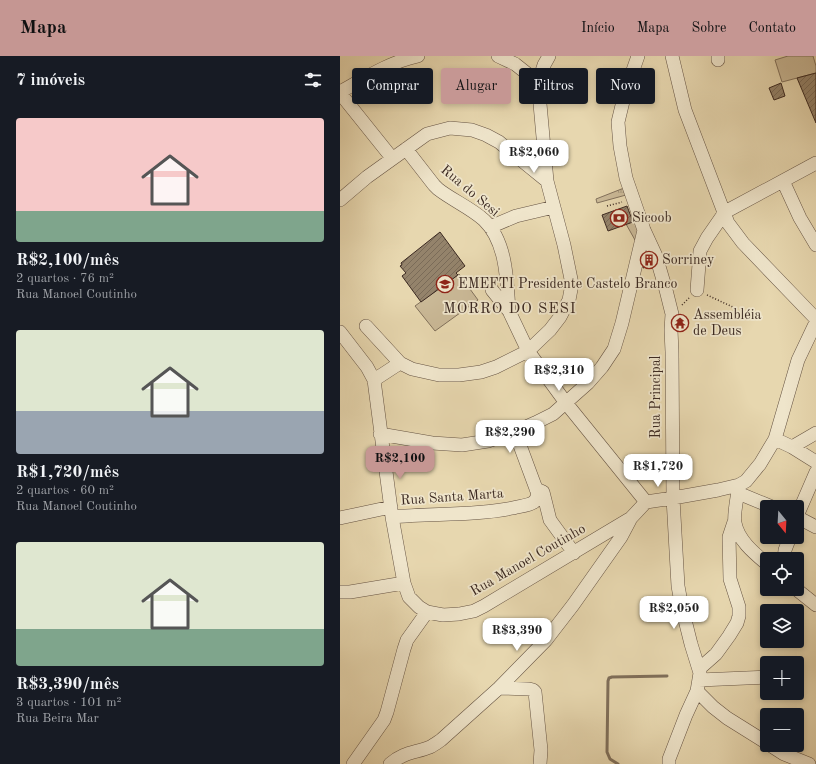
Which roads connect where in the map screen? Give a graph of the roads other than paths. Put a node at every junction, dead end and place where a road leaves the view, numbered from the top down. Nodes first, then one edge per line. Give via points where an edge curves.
1 (418, 56) edge
2 (498, 56) edge
3 (549, 56) edge
4 (638, 56) edge
5 (672, 56) edge
6 (520, 68) edge
7 (544, 68) edge
8 (340, 92) edge
9 (540, 104) edge
10 (406, 149) junction
11 (392, 158) junction
12 (816, 163) edge
13 (547, 181) junction
14 (783, 181) junction
15 (340, 200) edge
16 (554, 207) junction
17 (725, 212) junction
18 (490, 227) junction
19 (644, 230) junction
20 (816, 245) edge
21 (492, 290) dead end
22 (697, 290) road end
23 (508, 311) junction
24 (816, 321) edge
25 (366, 326) dead end
26 (340, 332) edge
27 (528, 351) junction
28 (400, 363) junction
29 (374, 380) junction
30 (566, 403) junction
31 (515, 432) junction
32 (816, 433) edge
33 (380, 434) junction
34 (775, 439) junction
35 (792, 447) junction
36 (816, 462) edge
37 (816, 472) edge
38 (536, 489) junction
39 (739, 489) junction
40 (673, 498) junction
41 (760, 500) edge
42 (804, 500) edge
43 (646, 502) junction
44 (391, 512) junction
45 (340, 518) edge
46 (631, 518) junction
47 (804, 521) edge
48 (734, 522) junction
49 (816, 527) edge
50 (574, 553) junction
51 (760, 557) edge
52 (404, 583) junction
53 (340, 592) edge
54 (804, 595) edge
55 (816, 605) edge
56 (427, 612) junction
57 (760, 677) edge
58 (699, 680) junction
59 (499, 688) junction
60 (760, 739) edge
61 (781, 752) edge
62 (669, 762) edge
63 (352, 764) edge
64 (390, 764) edge
65 (540, 764) edge
66 (809, 764) edge

1 - 8 street via 378,71
2 - 6 street
3 - 7 street
4 - 19 street, Rua Principal via 618,122 626,178
5 - 17 street via 685,110
8 - 11 street
9 - 13 street
10 - 11 street
10 - 13 street via 427,134 450,128 472,130 499,142
10 - 18 street, Rua do Sesi via 438,189 484,220
11 - 15 street
12 - 14 street
13 - 16 street
14 - 17 street
14 - 20 street
16 - 18 street via 516,216
16 - 27 street via 572,284 569,300 560,317
17 - 22 street via 700,251
17 - 24 street via 728,223 743,243
18 - 23 street, Rua do Sesi via 503,255
19 - 30 street via 614,349 588,383
19 - 40 street, Rua Principal via 658,262 672,314
21 - 23 street, Rua do Sesi
23 - 27 street, Rua do Sesi
24 - 34 street via 798,360
25 - 28 street
26 - 29 street via 367,366
27 - 28 street via 496,367 458,375 438,375 412,369
27 - 30 street, Rua do Sesi
28 - 29 street
29 - 33 street
30 - 31 street via 552,414
30 - 43 street, Rua do Sesi
31 - 33 street via 488,441 462,445 432,443
31 - 38 street
32 - 35 street
33 - 44 street
34 - 35 street
34 - 39 street via 760,464
35 - 36 street
37 - 42 street
38 - 44 street, Rua Santa Marta via 538,494 534,502 496,511 409,516
38 - 50 street via 543,492 550,520
39 - 40 street
39 - 41 street
39 - 48 street
40 - 43 street
40 - 58 street, Rua Principal via 678,586
43 - 46 street, Rua Manoel Coutinho
44 - 45 street
44 - 52 street
46 - 50 street, Rua Manoel Coutinho
46 - 59 street via 551,634
47 - 49 street
48 - 51 street via 739,535
48 - 58 street via 729,537 730,579 739,607 739,616 729,636
50 - 56 street, Rua Manoel Coutinho via 474,611 444,615
52 - 53 street
52 - 56 street via 409,597 419,608
54 - 55 street
56 - 63 street via 406,644 384,720
57 - 58 street
58 - 60 street via 713,707
58 - 62 street
59 - 64 street via 441,740 432,746 406,753
59 - 65 street via 529,689 535,692
61 - 66 street

